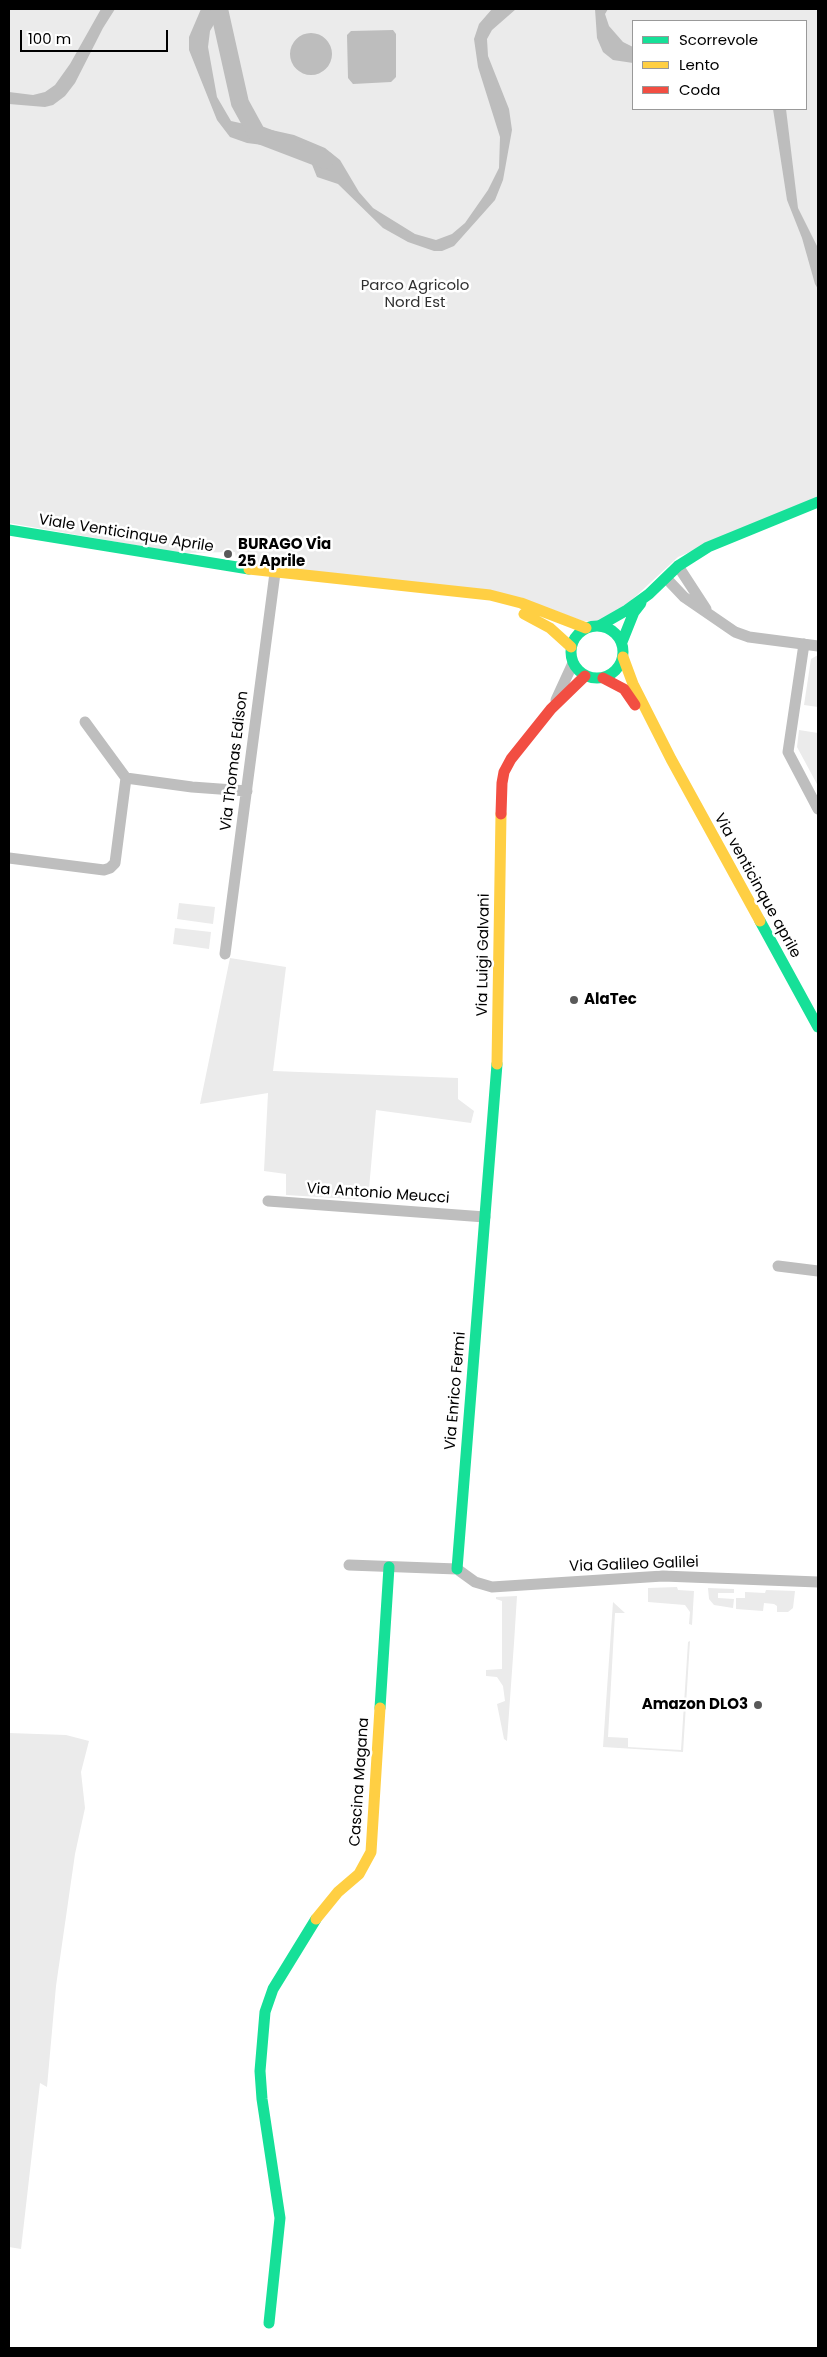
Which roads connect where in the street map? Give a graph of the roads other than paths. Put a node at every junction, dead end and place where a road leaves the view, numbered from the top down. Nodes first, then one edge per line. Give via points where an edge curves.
1 (818, 502) edge
2 (9, 530) edge
3 (678, 566) junction
4 (275, 573) junction
5 (666, 578) junction
6 (446, 592) junction
7 (649, 594) junction
8 (712, 616) junction
9 (599, 626) junction
10 (586, 628) junction
11 (622, 642) junction
12 (804, 644) junction
13 (818, 646) edge
14 (571, 647) junction
15 (623, 657) junction
16 (573, 663) junction
17 (585, 676) junction
18 (604, 678) junction
19 (551, 710) junction
20 (85, 722) dead end
21 (671, 759) junction
22 (126, 778) junction
23 (247, 791) junction
24 (818, 809) edge
25 (9, 858) edge
26 (226, 954) dead end
27 (818, 1027) edge
28 (268, 1200) dead end
29 (485, 1216) junction
30 (778, 1266) dead end
31 (818, 1271) edge
32 (349, 1565) dead end
33 (389, 1567) junction
34 (457, 1569) junction
35 (818, 1582) edge
36 (269, 2323) dead end

1 - 3 street via 716,544
2 - 4 street, Viale Venticinque Aprile
3 - 5 street
3 - 8 street
4 - 6 street, Viale Venticinque Aprile
4 - 23 street, Via Thomas Edison
5 - 7 street
5 - 8 street via 684,597
6 - 10 street, Viale Venticinque Aprile via 511,600
6 - 14 street, Viale Venticinque Aprile via 525,614 550,628
7 - 9 street
7 - 11 street via 634,612
8 - 12 street via 735,632 749,637
9 - 10 street
9 - 11 street via 613,631
10 - 14 street via 576,636
11 - 15 street
12 - 13 street
12 - 24 street via 788,752
14 - 16 street
15 - 18 street via 616,670
15 - 21 street, Via venticinque aprile
16 - 17 street
16 - 19 street, Via Luigi Galvani
17 - 18 street
17 - 19 street, Via Luigi Galvani
18 - 21 street, Via venticinque aprile via 624,688
19 - 29 street, Via Luigi Galvani via 507,765 502,783 497,1060
20 - 22 street
21 - 27 street, Via venticinque aprile
22 - 23 street
22 - 25 street via 115,864 110,868 104,870
23 - 26 street, Via Thomas Edison
28 - 29 street, Via Antonio Meucci
29 - 34 street, Via Enrico Fermi
30 - 31 street
32 - 33 street
33 - 34 street
33 - 36 street, Cascina Magana via 371,1852 359,1874 338,1892 308,1929 273,1989 265,2012 260,2071 262,2099 280,2218
34 - 35 street, Via Galileo Galilei via 475,1582 492,1587 663,1576

